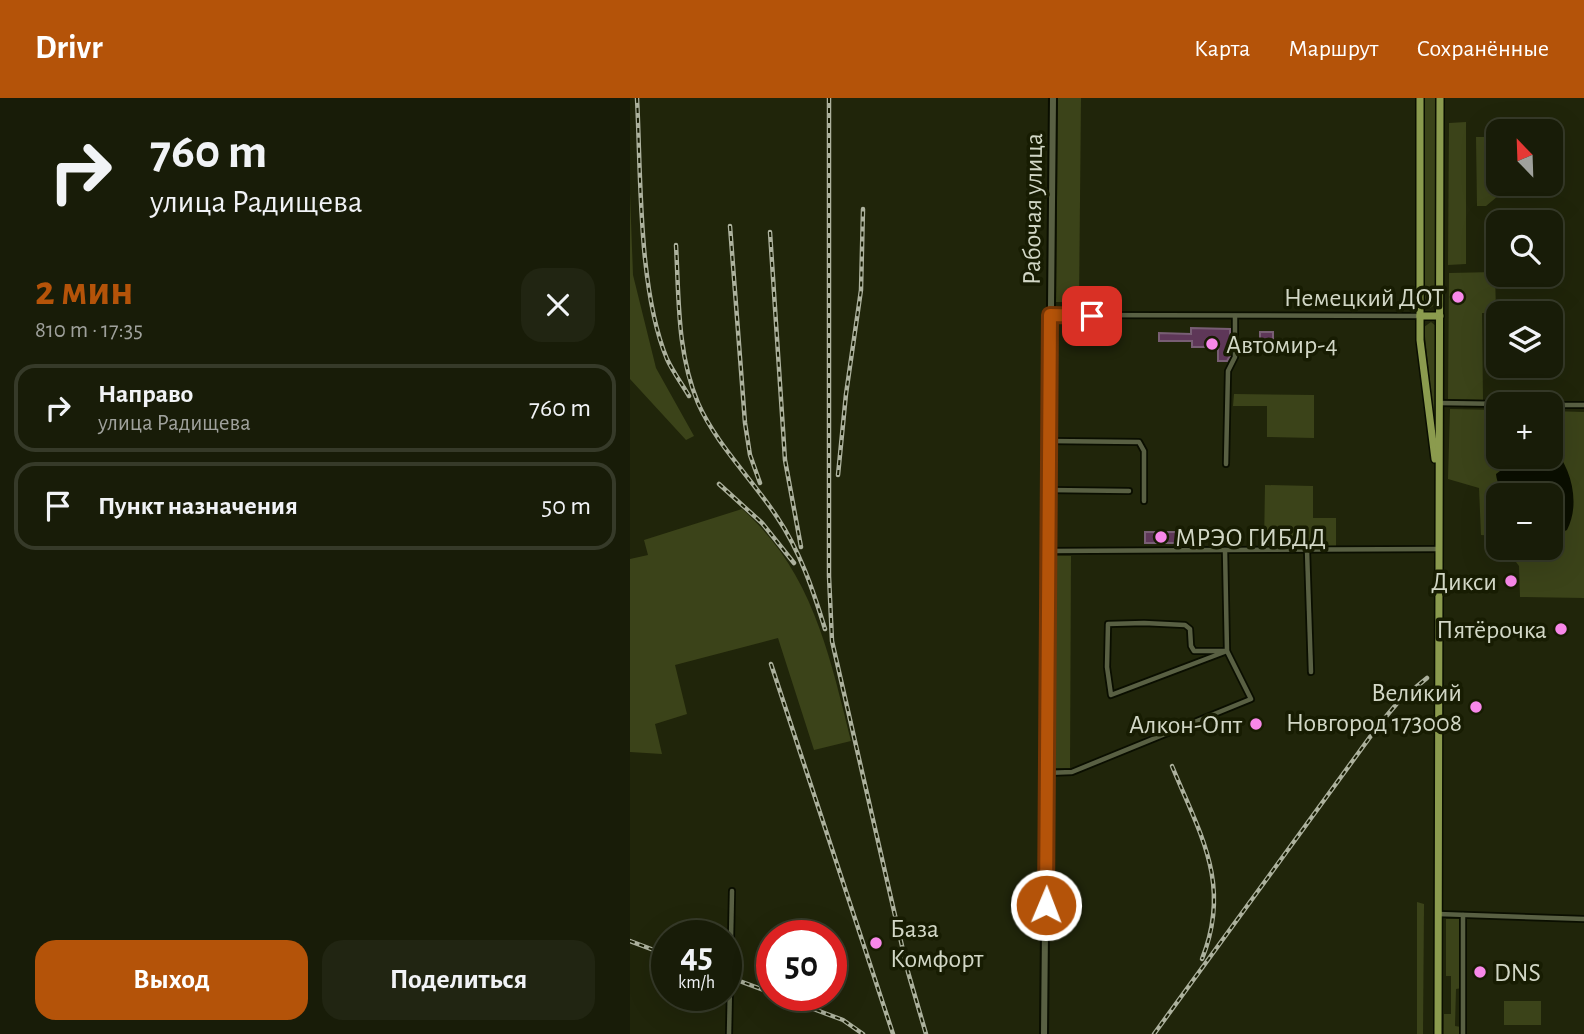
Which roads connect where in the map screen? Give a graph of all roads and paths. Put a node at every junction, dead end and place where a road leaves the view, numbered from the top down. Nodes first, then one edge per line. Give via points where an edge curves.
1 (1053, 98) edge
2 (1420, 98) edge
3 (1440, 98) edge
4 (1050, 315) junction
5 (1235, 316) junction
6 (1420, 316) junction
7 (1440, 316) junction
8 (1439, 403) junction
9 (1486, 404) edge
10 (1563, 405) edge
11 (1584, 405) edge
12 (1048, 441) junction
13 (1226, 464) dead end
14 (1438, 477) junction
15 (1048, 490) junction
16 (1129, 491) dead end
17 (1144, 501) dead end
18 (1439, 549) junction
19 (1225, 550) junction
20 (1307, 550) junction
21 (1048, 551) junction
22 (1227, 651) junction
23 (1311, 672) dead end
24 (1046, 773) junction
25 (732, 891) dead end
26 (1438, 914) junction
27 (1463, 915) junction
28 (1584, 919) edge
29 (729, 1034) edge
30 (1044, 1034) edge
31 (1438, 1034) edge
32 (1463, 1034) edge

1 - 4 main road, Рабочая улица
2 - 6 main road
3 - 7 main road
4 - 5 street
4 - 12 main road, Рабочая улица
5 - 6 street
5 - 13 street via 1235,357 1228,371
6 - 7 main road
6 - 14 main road
7 - 8 main road
8 - 9 street
8 - 14 main road
10 - 11 street
12 - 15 main road, Рабочая улица
12 - 17 street via 1139,443 1144,451
14 - 18 main road
15 - 16 street
15 - 21 main road, Рабочая улица
18 - 20 street
18 - 26 main road
19 - 20 street
19 - 21 street
19 - 22 street
20 - 23 street
21 - 24 main road, Рабочая улица
22 - 22 street via 1194,652 1185,625 1108,624 1111,695
22 - 24 street via 1251,699 1072,772
24 - 30 main road, Рабочая улица
25 - 29 street
26 - 27 street
26 - 31 main road
27 - 28 street
27 - 32 street

